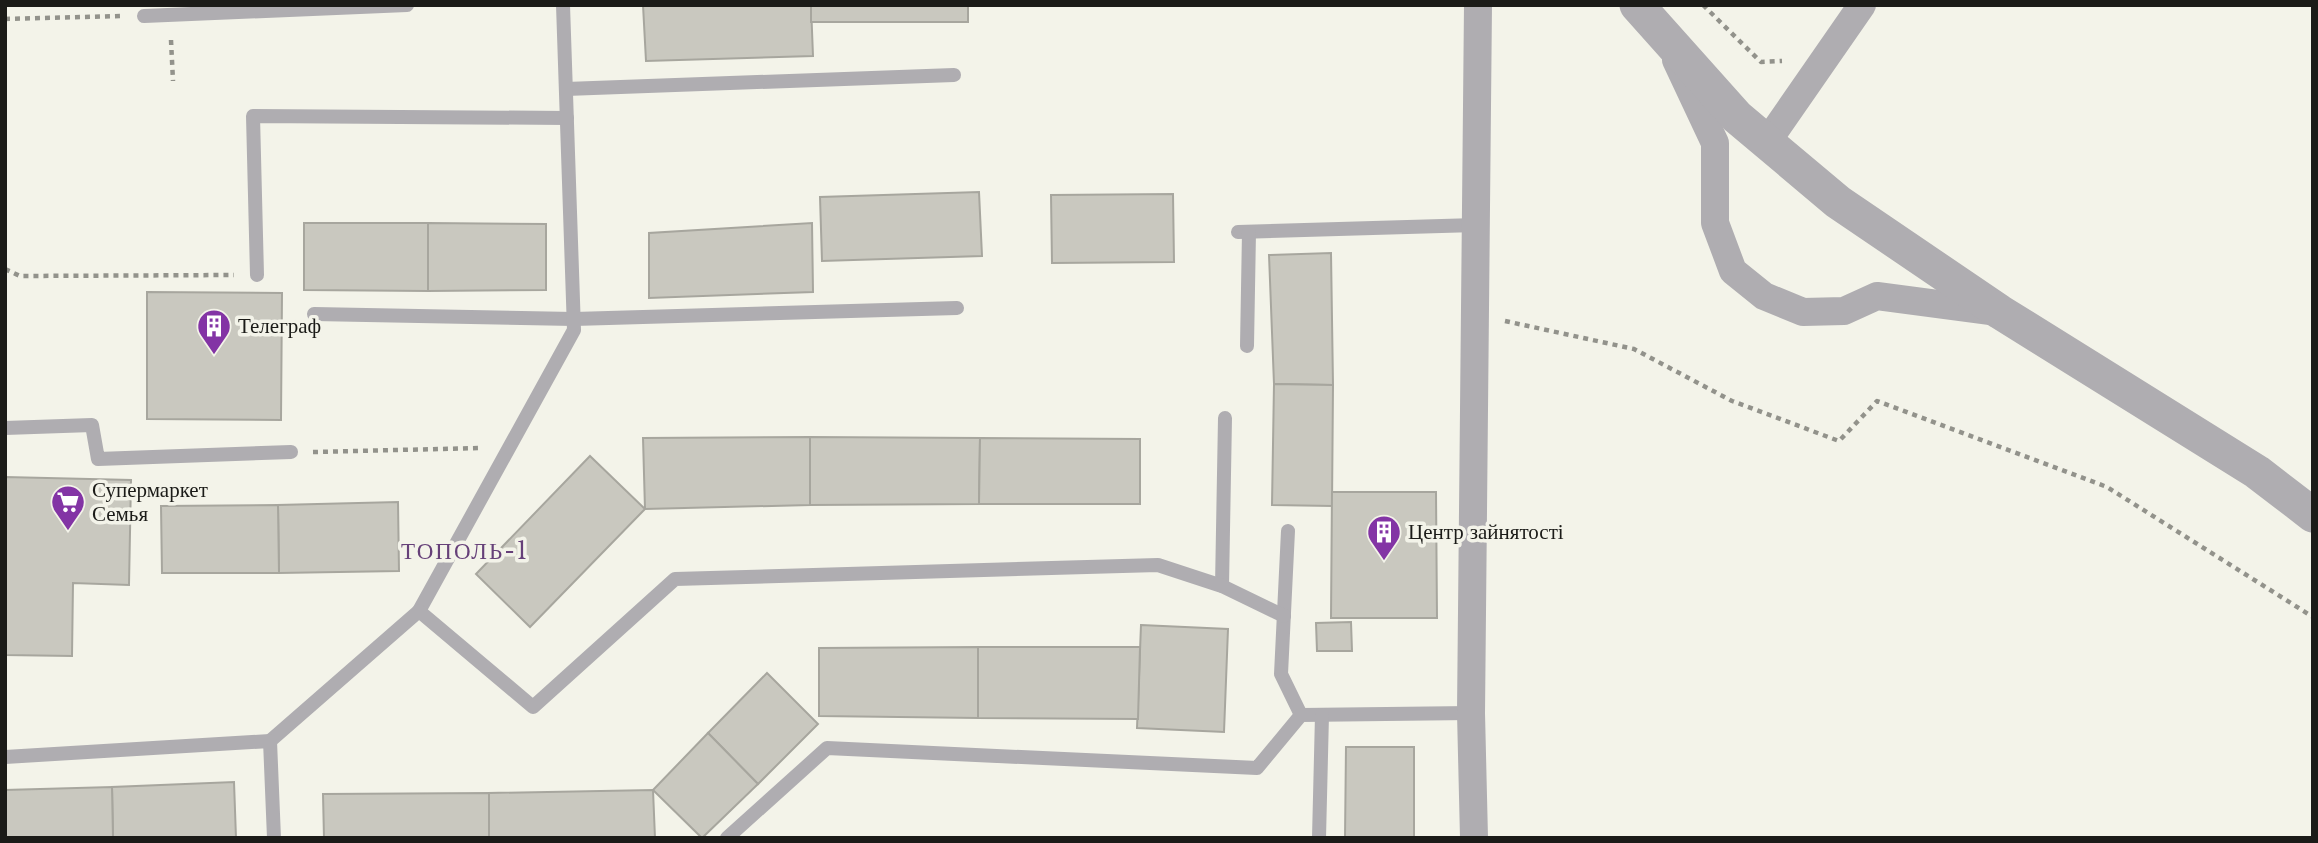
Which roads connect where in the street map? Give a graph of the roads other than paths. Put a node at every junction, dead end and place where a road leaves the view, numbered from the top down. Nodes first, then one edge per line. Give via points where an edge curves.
1 (407, 5) edge
2 (563, 5) edge
3 (1478, 5) edge
4 (1637, 5) edge
5 (1862, 5) edge
6 (144, 16) road end
7 (1668, 41) junction
8 (954, 75) dead end
9 (566, 89) junction
10 (567, 118) junction
11 (1767, 142) junction
12 (1476, 225) junction
13 (257, 275) road end
14 (957, 308) dead end
15 (2000, 312) junction
16 (314, 314) dead end
17 (574, 319) junction
18 (1247, 346) dead end
19 (1225, 418) dead end
20 (5, 428) edge
21 (291, 452) road end
22 (2313, 515) edge
23 (1288, 531) dead end
24 (1222, 586) junction
25 (419, 611) junction
26 (1284, 616) junction
27 (1471, 713) junction
28 (1301, 715) junction
29 (1322, 715) junction
30 (270, 741) junction
31 (5, 757) edge
32 (274, 838) edge
33 (727, 838) edge
34 (1319, 838) edge
35 (1474, 838) edge

1 - 6 lane
2 - 9 lane
3 - 12 street
4 - 7 street
5 - 11 street
7 - 11 street via 1737,117
7 - 15 street via 1715,143 1715,223 1733,271 1764,296 1803,312 1844,311 1877,296
8 - 9 lane
9 - 10 lane
10 - 13 lane via 253,116
10 - 17 lane
11 - 15 street via 1839,201
12 - 18 lane via 1244,232
12 - 27 street
14 - 17 lane
15 - 22 street via 2257,472
16 - 17 lane
17 - 25 lane via 574,330
19 - 24 lane
20 - 21 lane via 92,425 98,459
23 - 26 lane
24 - 25 lane via 1158,565 676,579 533,707
24 - 26 lane
25 - 30 lane
26 - 28 lane via 1282,674
27 - 29 lane
27 - 35 street
28 - 29 lane
28 - 33 lane via 1257,768 827,748
29 - 34 lane
30 - 31 lane
30 - 32 lane

